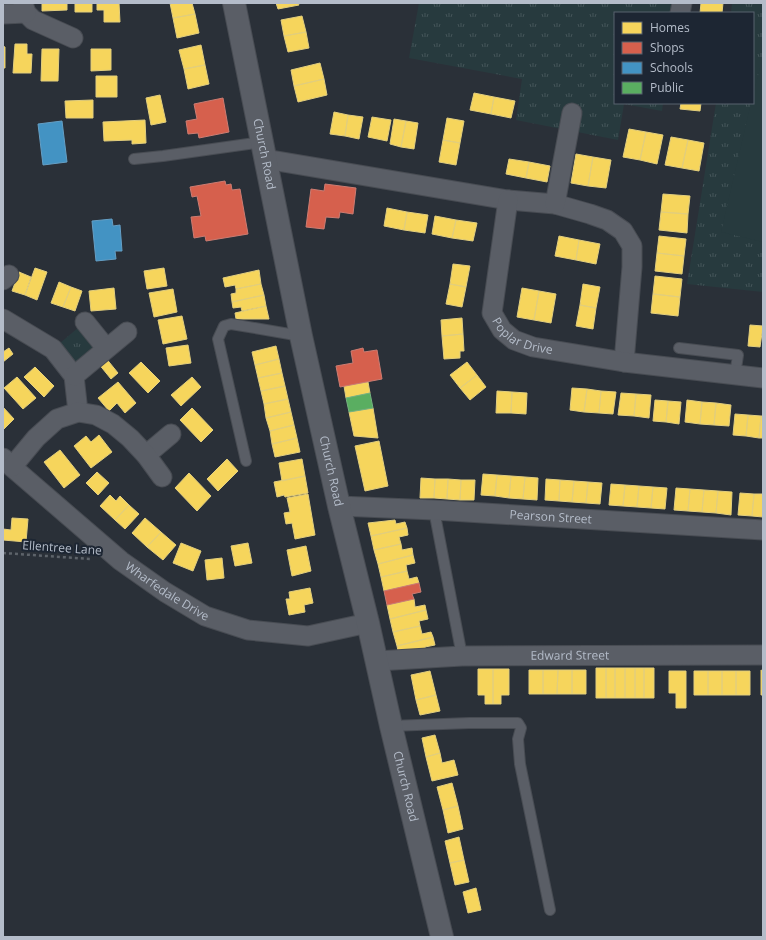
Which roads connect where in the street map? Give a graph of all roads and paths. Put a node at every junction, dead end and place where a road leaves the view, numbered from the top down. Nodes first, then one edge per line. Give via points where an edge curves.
1 (234, 3) edge
2 (25, 8) edge
3 (3, 14) edge
4 (72, 38) dead end
5 (572, 113) dead end
6 (263, 150) junction
7 (134, 159) dead end
8 (508, 200) junction
9 (555, 204) junction
10 (3, 319) edge
11 (85, 322) dead end
12 (127, 332) dead end
13 (301, 336) junction
14 (106, 348) junction
15 (679, 348) dead end
16 (624, 362) junction
17 (736, 375) junction
18 (74, 376) junction
19 (763, 378) edge
20 (78, 412) junction
21 (171, 434) dead end
22 (146, 455) junction
23 (246, 461) dead end
24 (8, 463) edge
25 (162, 477) dead end
26 (339, 506) junction
27 (434, 510) junction
28 (763, 530) edge
29 (3, 553) edge
30 (121, 561) junction
31 (368, 623) junction
32 (763, 655) edge
33 (462, 656) junction
34 (376, 661) junction
35 (391, 726) junction
36 (550, 910) dead end
37 (442, 937) edge

1 - 6 street, Church Road
2 - 3 street
2 - 4 street via 33,20
5 - 9 street
6 - 7 lane
6 - 8 street
6 - 13 street, Church Road
8 - 9 street
8 - 16 street, Poplar Drive via 492,313 502,330 514,340 533,347
9 - 16 street via 607,220 623,231 632,246
10 - 18 street via 53,349
11 - 14 street
12 - 14 street
13 - 23 lane via 231,324 224,326 218,339
13 - 26 street, Church Road
14 - 18 street
15 - 17 lane via 738,355
16 - 17 street, Poplar Drive
17 - 19 street, Poplar Drive
18 - 20 street
20 - 22 street via 96,415 113,424
20 - 24 street via 57,419
21 - 22 street
22 - 25 street
24 - 30 street, Wharfedale Drive
26 - 27 street, Pearson Street
26 - 31 street, Church Road
27 - 28 street, Pearson Street
27 - 33 lane
29 - 30 path, Ellentree Lane
30 - 31 street, Wharfedale Drive via 205,616 248,630 308,636
31 - 34 street, Church Road
32 - 33 street, Edward Street
33 - 34 street, Edward Street
34 - 35 street, Church Road
35 - 36 lane via 518,723 521,728 518,739 520,764
35 - 37 street, Church Road

